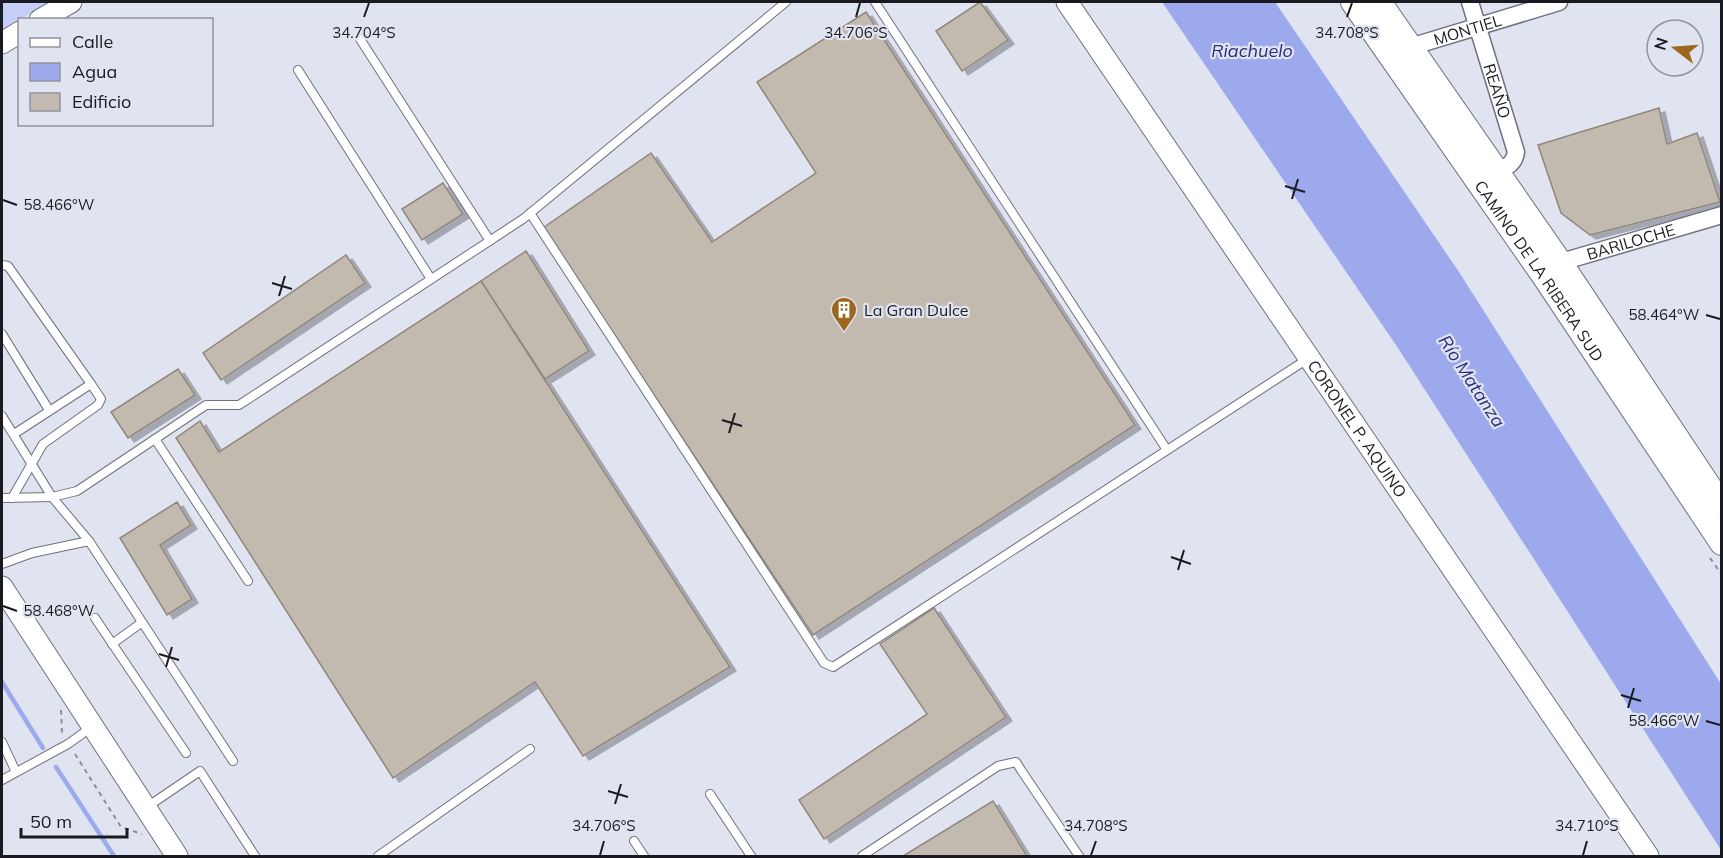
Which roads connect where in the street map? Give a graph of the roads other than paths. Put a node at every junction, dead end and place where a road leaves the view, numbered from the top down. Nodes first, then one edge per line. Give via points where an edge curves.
1 (71, 2) edge
2 (786, 2) edge
3 (875, 2) edge
4 (1067, 2) edge
5 (1353, 2) edge
6 (1379, 2) edge
7 (1470, 2) edge
8 (1559, 2) edge
9 (43, 18) edge
10 (1478, 26) junction
11 (18, 33) edge
12 (360, 39) dead end
13 (2, 43) edge
14 (1410, 46) junction
15 (298, 70) dead end
16 (1496, 172) junction
17 (530, 213) junction
18 (1722, 215) edge
19 (490, 241) junction
20 (2, 265) edge
21 (1552, 270) junction
22 (431, 279) junction
23 (2, 334) edge
24 (1310, 358) junction
25 (91, 384) junction
26 (49, 410) junction
27 (2, 416) edge
28 (14, 434) junction
29 (155, 439) junction
30 (1167, 450) junction
31 (32, 464) junction
32 (1718, 493) edge
33 (52, 497) junction
34 (2, 498) edge
35 (12, 498) junction
36 (89, 541) junction
37 (1722, 543) edge
38 (2, 564) edge
39 (248, 581) dead end
40 (2, 587) edge
41 (95, 618) dead end
42 (141, 623) junction
43 (112, 644) junction
44 (93, 726) junction
45 (2, 742) edge
46 (530, 749) dead end
47 (186, 753) dead end
48 (233, 761) dead end
49 (16, 772) junction
50 (2, 780) edge
51 (710, 794) dead end
52 (146, 808) junction
53 (634, 841) dead end
54 (177, 856) edge
55 (255, 856) edge
56 (378, 856) edge
57 (645, 856) edge
58 (751, 856) edge
59 (862, 856) edge
60 (1079, 856) edge
61 (1648, 856) edge

1 - 9 street
2 - 17 lane
3 - 30 lane
4 - 24 street, CORONEL P. AQUINO
5 - 21 main road, CAMINO DE LA RIBERA SUD
6 - 14 main road, CAMINO DE LA RIBERA SUD
7 - 10 street, REAÑO
8 - 10 street, MONTIEL
10 - 14 street, MONTIEL
10 - 16 street, REAÑO via 1516,152 1515,160
11 - 13 street
12 - 19 lane
14 - 16 main road, CAMINO DE LA RIBERA SUD
15 - 22 lane
16 - 21 main road, CAMINO DE LA RIBERA SUD
17 - 19 lane
17 - 30 lane via 824,663 833,667
18 - 21 street, BARILOCHE
19 - 22 lane
20 - 25 lane via 8,266
21 - 32 main road, CAMINO DE LA RIBERA SUD
21 - 37 main road, CAMINO DE LA RIBERA SUD
22 - 29 lane via 239,405 206,405
23 - 26 lane
24 - 30 lane
24 - 61 street, CORONEL P. AQUINO
25 - 26 lane
25 - 31 lane via 101,399 98,405 43,444
26 - 28 lane
27 - 28 lane
28 - 31 lane
29 - 33 lane via 77,491
29 - 39 lane
31 - 33 lane
31 - 35 lane
33 - 35 lane
33 - 36 lane
34 - 35 lane
36 - 38 lane
36 - 42 lane
40 - 44 street
41 - 43 lane
42 - 43 lane
42 - 48 lane
43 - 47 lane
44 - 49 lane
44 - 52 street
45 - 49 lane
46 - 56 lane
49 - 50 lane
51 - 58 lane
52 - 54 street
52 - 55 lane via 200,771
53 - 57 lane
59 - 60 lane via 998,766 1016,762

